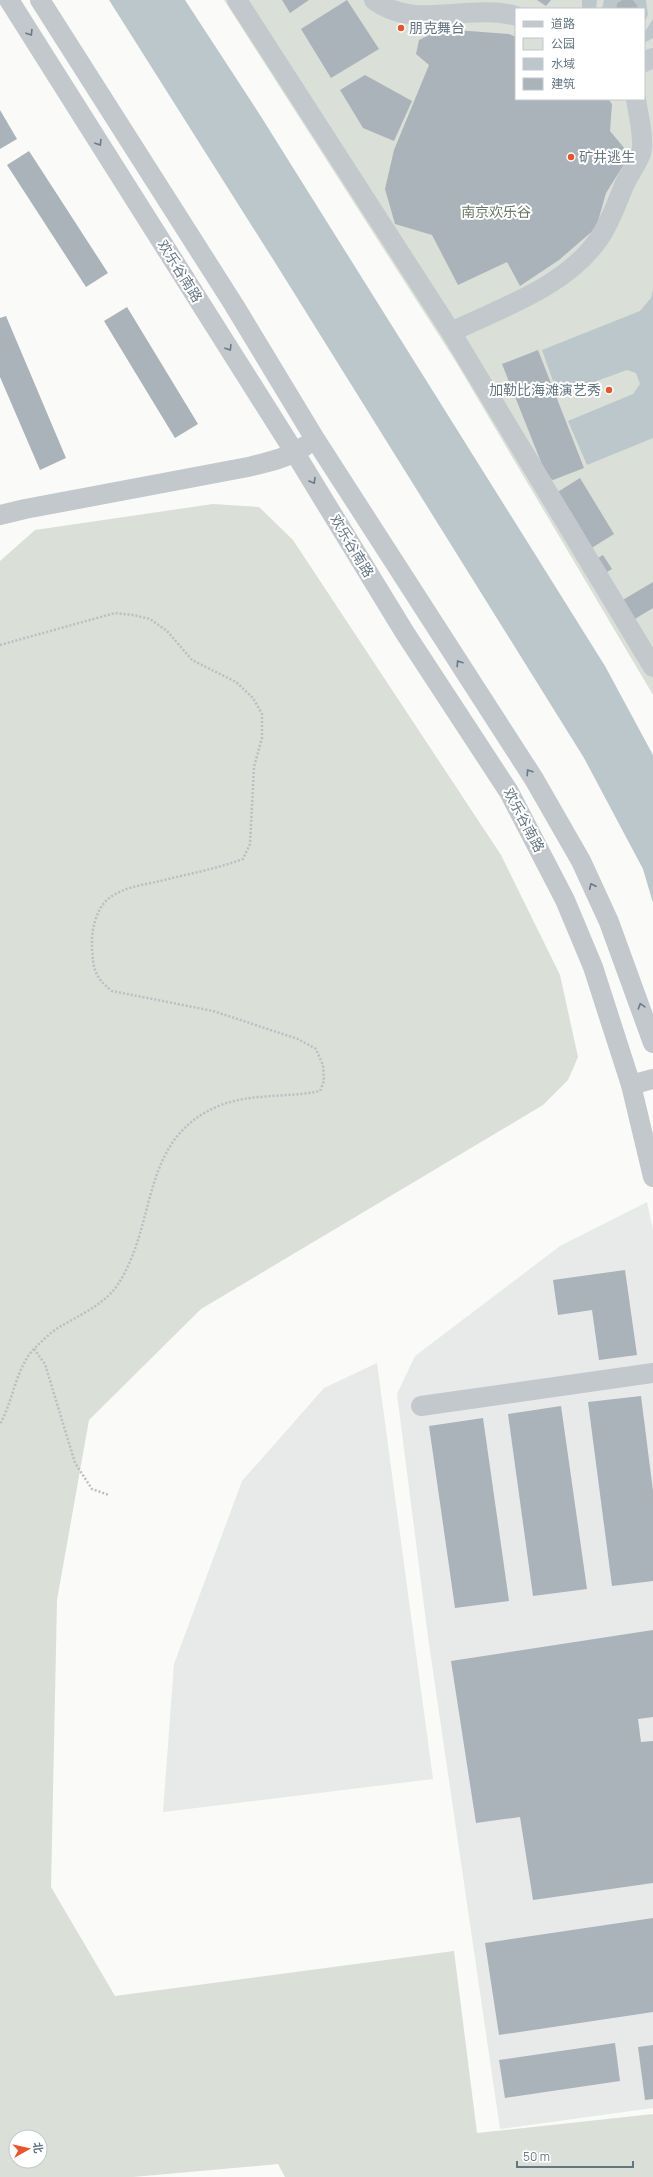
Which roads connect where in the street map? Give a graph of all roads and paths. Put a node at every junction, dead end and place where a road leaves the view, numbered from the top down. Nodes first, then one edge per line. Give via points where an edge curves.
1 (9, 0) edge
2 (40, 0) edge
3 (238, 0) edge
4 (374, 0) edge
5 (515, 16) edge
6 (636, 100) edge
7 (234, 305) junction
8 (210, 318) junction
9 (451, 332) junction
10 (315, 439) junction
11 (295, 453) junction
12 (0, 515) edge
13 (0, 645) edge
14 (653, 667) edge
15 (653, 1043) edge
16 (653, 1079) edge
17 (630, 1085) junction
18 (646, 1117) edge
19 (653, 1177) edge
20 (34, 1349) junction
21 (653, 1373) edge
22 (421, 1406) dead end
23 (0, 1424) edge
24 (109, 1495) dead end

1 -> 8 street, 欢乐谷南路
2 - 7 street, 欢乐谷南路
3 - 9 street
4 - 5 street via 381,6 413,16 467,11 503,12
6 - 9 street via 641,153 628,174 599,239 580,261 555,282
7 - 8 street via 235,321 231,325 222,328
7 - 10 street, 欢乐谷南路
8 -> 11 street, 欢乐谷南路
9 - 14 street
10 - 11 street
15 -> 10 street, 欢乐谷南路 via 609,922 581,861 530,773
11 - 12 street via 248,467 25,508
11 -> 17 street, 欢乐谷南路 via 405,633 509,792 565,900 593,968
13 - 20 path via 114,613 133,615 150,619 168,631 192,660 236,682 253,698 262,714 262,738 254,767 250,844 243,859 225,866 127,889 108,899 98,912 92,941 93,968 102,983 112,991 212,1010 298,1038 316,1049 323,1065 324,1081 320,1091 305,1095 249,1099 222,1105 196,1120 175,1137 162,1161 134,1250 120,1282 96,1306 57,1329
16 - 17 street
17 - 18 street, 欢乐谷南路
18 - 19 street, 欢乐谷南路
20 - 23 path via 27,1359
20 - 24 path via 45,1364 75,1463 92,1489
21 - 22 street

